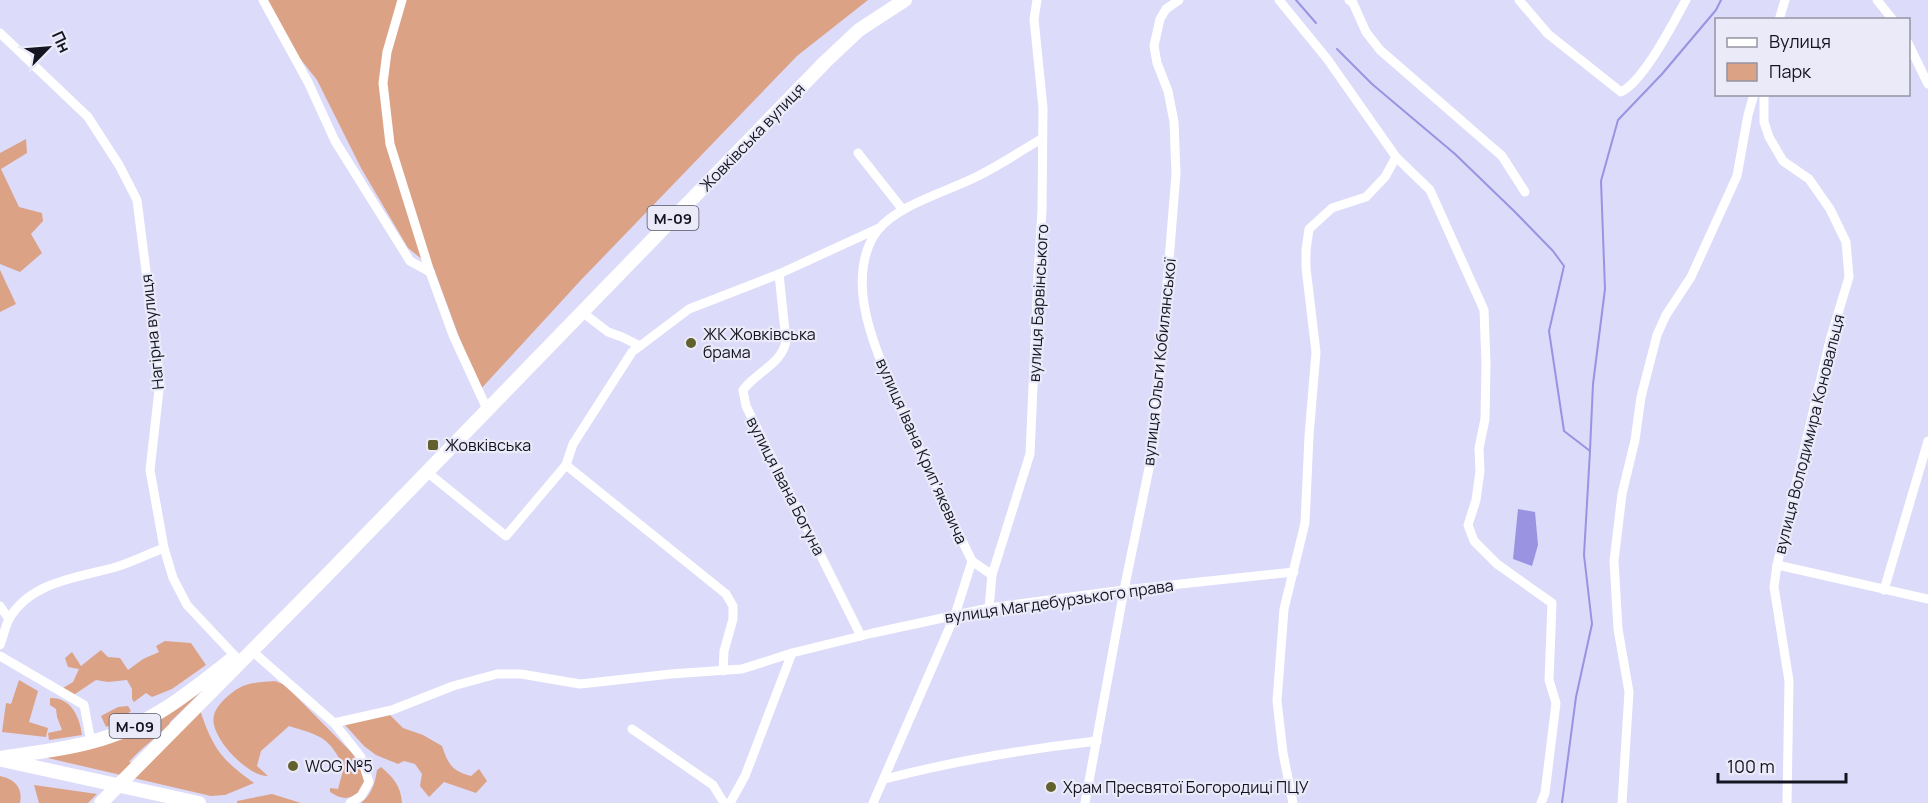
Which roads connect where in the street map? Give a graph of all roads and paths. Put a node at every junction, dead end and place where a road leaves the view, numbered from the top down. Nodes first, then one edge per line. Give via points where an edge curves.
1 (263, 0) edge
2 (402, 0) edge
3 (905, 0) edge
4 (1037, 0) edge
5 (1179, 0) edge
6 (1279, 0) edge
7 (1349, 0) edge
8 (1519, 0) edge
9 (1686, 0) edge
10 (1785, 0) edge
11 (1878, 0) edge
12 (1780, 18) edge
13 (1892, 18) edge
14 (0, 33) edge
15 (1910, 47) edge
16 (1928, 84) edge
17 (1753, 96) edge
18 (1764, 96) edge
19 (1041, 139) junction
20 (858, 153) dead end
21 (1396, 157) junction
22 (1525, 192) dead end
23 (903, 210) junction
24 (879, 228) junction
25 (430, 272) junction
26 (779, 274) junction
27 (582, 312) junction
28 (640, 346) junction
29 (487, 409) junction
30 (1928, 441) edge
31 (566, 465) junction
32 (427, 472) junction
33 (164, 548) junction
34 (972, 561) junction
35 (1777, 565) junction
36 (1294, 572) junction
37 (992, 575) junction
38 (1124, 590) junction
39 (1884, 590) junction
40 (1928, 598) edge
41 (0, 606) edge
42 (989, 608) junction
43 (955, 615) junction
44 (9, 619) junction
45 (861, 636) junction
46 (0, 645) edge
47 (251, 650) junction
48 (792, 653) junction
49 (0, 656) edge
50 (235, 656) junction
51 (723, 671) junction
52 (334, 723) junction
53 (632, 729) dead end
54 (1097, 741) junction
55 (91, 742) junction
56 (0, 759) edge
57 (885, 779) junction
58 (145, 797) edge
59 (101, 803) edge
60 (199, 803) edge
61 (350, 803) edge
62 (724, 803) edge
63 (730, 803) edge
64 (873, 803) edge
65 (1085, 803) edge
66 (1293, 803) edge
67 (1541, 803) edge
68 (1622, 803) edge
69 (1787, 803) edge

1 - 25 street via 341,150 410,261
2 - 25 street via 387,52 383,83 390,144
3 - 27 highway, Жовківська вулиця / М-09 via 859,30 825,62
4 - 19 street, вулиця Барвінського via 1034,19 1043,108
5 - 38 street, вулиця Ольги Кобилянської via 1160,19 1154,46 1174,122 1176,174 1154,444
6 - 21 street via 1328,60
7 - 22 street via 1380,50 1502,156
8 - 9 street via 1548,34 1621,92 1635,80 1665,38
10 - 12 street
11 - 13 street
14 - 33 street, Нагірна вулиця via 88,117 137,200 160,381 150,470
15 - 16 street
17 - 68 street via 1737,176 1691,277 1657,335 1622,494 1614,561 1618,629 1629,692
18 - 35 street, вулиця Володимира Коновальця via 1764,122 1769,137 1783,161 1809,179 1830,208 1846,242 1850,277 1830,340
19 - 23 street, вулиця Івана Крипʼякевича via 980,175
19 - 37 street, вулиця Барвінського via 1042,210 1030,454
20 - 23 street
21 - 36 street via 1386,177 1366,197 1332,208 1309,230 1306,268 1316,352 1305,522
21 - 67 street via 1430,190 1484,310 1485,419 1476,500 1468,525 1474,541 1497,564 1551,603 1549,681 1556,703
23 - 24 street, вулиця Івана Крипʼякевича
24 - 26 street, вулиця Івана Крипʼякевича
24 - 34 street, вулиця Івана Крипʼякевича via 864,261 864,302 869,328 912,433
25 - 29 street
26 - 28 street via 689,309
26 - 45 street, вулиця Івана Богуна via 784,351 743,390 746,406
27 - 28 street via 608,332
27 - 29 highway, Жовківська вулиця / М-09
28 - 31 street via 632,352 573,444
29 - 32 highway, Жовківська вулиця / М-09
30 - 39 street
31 - 32 street via 506,536
31 - 51 street via 726,594 733,606 733,619
32 - 47 highway, М-09
33 - 44 street via 37,591
33 - 50 street, Нагірна вулиця via 187,605
34 - 37 street
34 - 43 street, вулиця Івана Крипʼякевича
35 - 39 street
35 - 69 street, вулиця Володимира Коновальця via 1774,587 1789,681
36 - 38 street, вулиця Магдебурзького права
36 - 66 street via 1284,609 1277,701
37 - 42 street, вулиця Барвінського
38 - 42 street, вулиця Магдебурзького права
38 - 54 street, вулиця Ольги Кобилянської
39 - 40 street
41 - 44 street
42 - 43 street, вулиця Магдебурзького права
43 - 45 street, вулиця Магдебурзького права
43 - 57 street, вулиця Івана Крипʼякевича
44 - 46 street
45 - 48 street, вулиця Магдебурзького права
47 - 50 highway, М-09
47 - 52 street
47 - 59 highway, М-09
48 - 51 street, вулиця Магдебурзького права
48 - 63 street via 745,776
49 - 55 street via 84,705
50 - 55 highway, М-09 via 184,697 148,719
51 - 52 street, вулиця Магдебурзького права via 580,684 497,674 392,710
52 - 61 street via 361,757 369,782 361,796
53 - 62 street via 713,785
54 - 57 street via 1047,746
54 - 65 street, вулиця Ольги Кобилянської
55 - 56 highway, М-09
56 - 58 highway
57 - 64 street, вулиця Івана Крипʼякевича
58 - 60 highway

